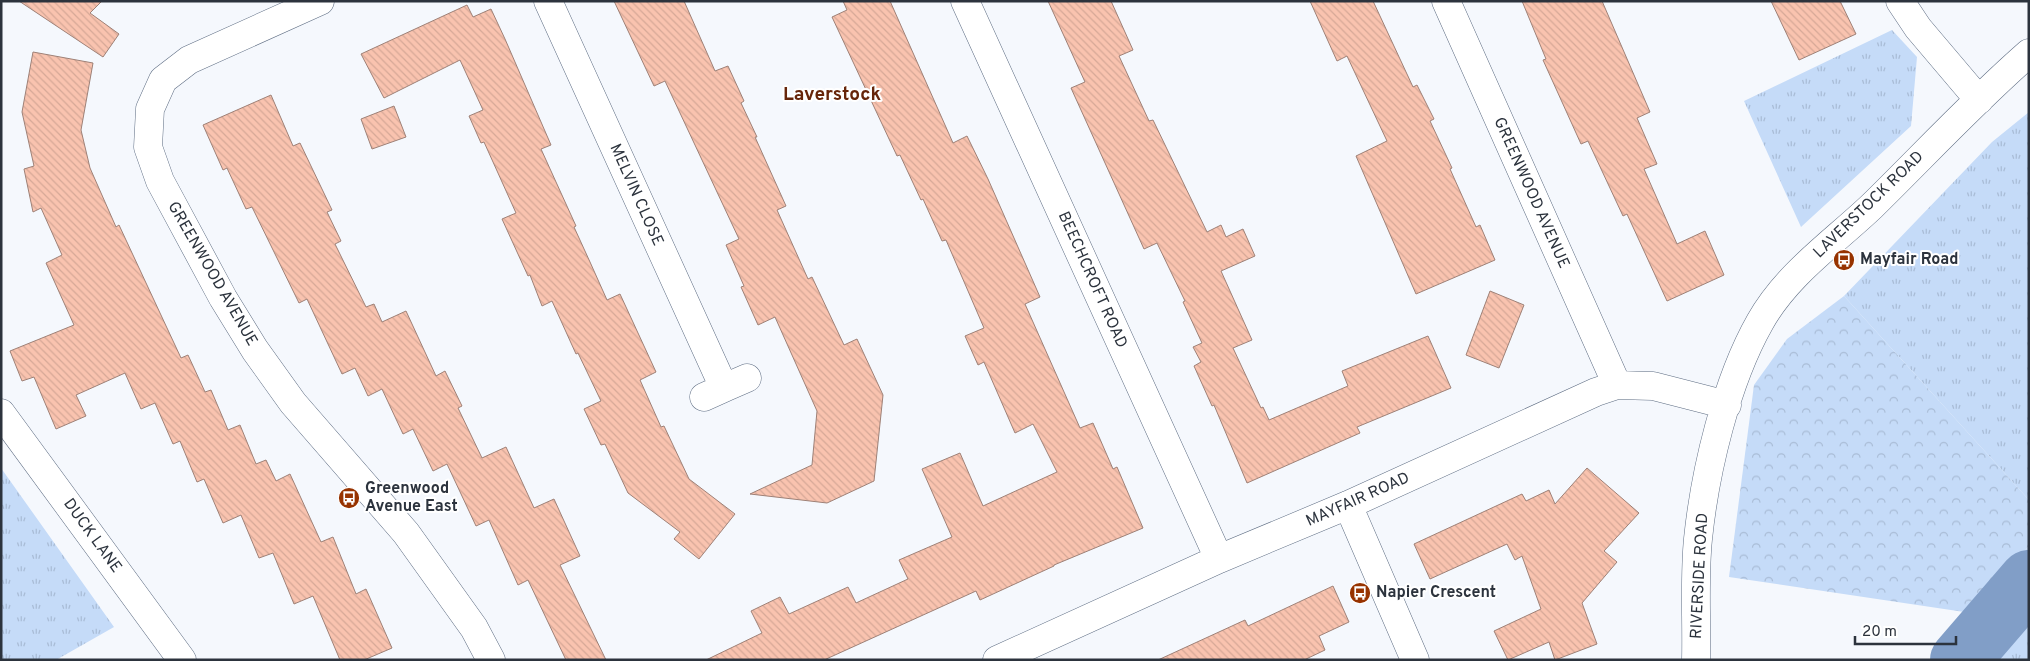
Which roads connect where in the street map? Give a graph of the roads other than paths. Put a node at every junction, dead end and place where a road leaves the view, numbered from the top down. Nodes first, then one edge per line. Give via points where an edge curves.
1 (320, 1) edge
2 (548, 1) edge
3 (965, 1) edge
4 (1446, 1) edge
5 (1900, 1) edge
6 (2029, 53) edge
7 (1979, 100) junction
8 (1617, 385) junction
9 (725, 388) dead end
10 (1727, 405) junction
11 (1, 412) edge
12 (1348, 505) junction
13 (1219, 559) junction
14 (182, 660) edge
15 (491, 660) edge
16 (997, 660) edge
17 (1415, 660) edge
18 (1696, 660) edge

1 - 15 street, GREENWOOD AVENUE via 189,60 163,80 150,109 148,147 160,181 255,350 293,403 406,533 474,628
2 - 9 street, MELVIN CLOSE
3 - 13 street, BEECHCROFT ROAD
4 - 8 street, GREENWOOD AVENUE
5 - 7 street via 1918,28
6 - 7 street, LAVERSTOCK ROAD
7 - 10 street, LAVERSTOCK ROAD via 1779,293 1746,351
8 - 10 street, MAYFAIR ROAD via 1653,386
8 - 12 street, MAYFAIR ROAD
10 - 18 street, RIVERSIDE ROAD via 1705,489 1698,541
11 - 14 street, DUCK LANE
12 - 13 street, MAYFAIR ROAD
12 - 17 street
13 - 16 street, MAYFAIR ROAD

